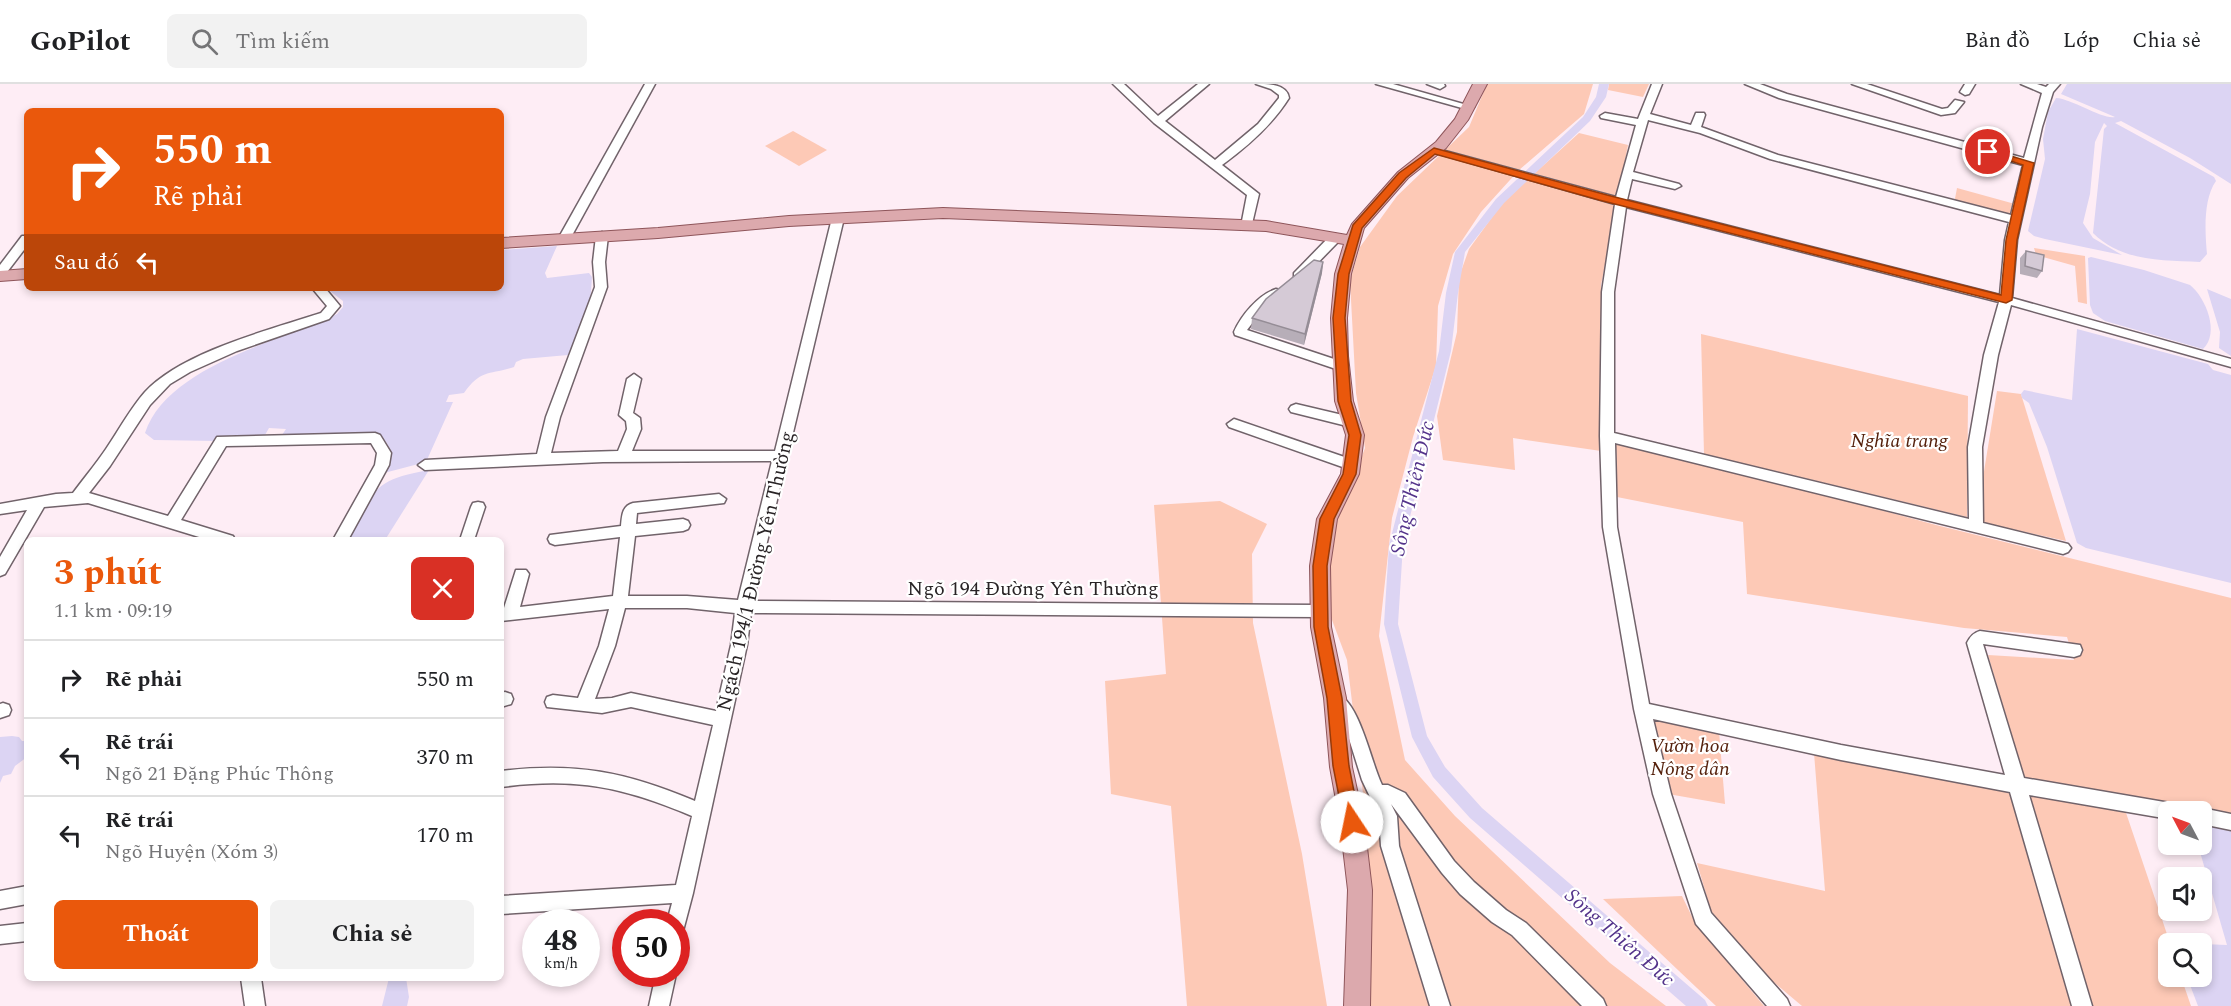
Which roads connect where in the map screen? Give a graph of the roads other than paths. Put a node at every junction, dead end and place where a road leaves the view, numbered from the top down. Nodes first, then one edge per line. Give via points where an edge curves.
1 (650, 84) edge
2 (1118, 84) edge
3 (1204, 84) edge
4 (1261, 84) edge
5 (1381, 84) edge
6 (1480, 84) edge
7 (1658, 84) edge
8 (1750, 84) edge
9 (1857, 84) edge
10 (2026, 84) edge
11 (1438, 85) edge
12 (2051, 87) edge
13 (1964, 93) edge
14 (1434, 98) junction
15 (1469, 107) junction
16 (1700, 115) dead end
17 (1605, 116) dead end
18 (1643, 120) junction
19 (1158, 121) junction
20 (1695, 129) junction
21 (1434, 151) junction
22 (2029, 163) junction
23 (1215, 165) junction
24 (1627, 174) junction
25 (1675, 186) dead end
26 (1621, 202) junction
27 (838, 218) junction
28 (2016, 220) junction
29 (1247, 226) junction
30 (602, 236) junction
31 (564, 239) junction
32 (1343, 239) junction
33 (24, 242) edge
34 (504, 243) edge
35 (24, 274) edge
36 (0, 275) edge
37 (321, 291) edge
38 (2006, 300) junction
39 (2231, 363) edge
40 (1341, 366) junction
41 (634, 379) dead end
42 (1296, 409) dead end
43 (1351, 422) junction
44 (1234, 424) dead end
45 (1607, 436) junction
46 (780, 456) junction
47 (623, 457) junction
48 (543, 458) junction
49 (425, 465) dead end
50 (1351, 465) junction
51 (77, 498) junction
52 (719, 499) dead end
53 (39, 502) junction
54 (478, 507) dead end
55 (0, 509) edge
56 (171, 524) junction
57 (683, 525) dead end
58 (1976, 527) junction
59 (628, 530) junction
60 (217, 537) edge
61 (342, 537) edge
62 (468, 537) edge
63 (555, 539) dead end
64 (2063, 548) dead end
65 (0, 570) edge
66 (521, 574) dead end
67 (619, 602) junction
68 (744, 607) junction
69 (1321, 611) junction
70 (505, 614) edge
71 (2074, 650) dead end
72 (1335, 698) junction
73 (553, 702) dead end
74 (584, 705) junction
75 (1642, 709) junction
76 (722, 720) junction
77 (504, 779) edge
78 (2016, 785) junction
79 (1380, 794) junction
80 (2158, 809) edge
81 (701, 812) junction
82 (2212, 818) edge
83 (2231, 822) edge
84 (684, 893) junction
85 (24, 896) edge
86 (0, 900) edge
87 (504, 905) edge
88 (680, 909) edge
89 (24, 932) edge
90 (0, 935) edge
91 (251, 981) edge
92 (663, 987) edge
93 (255, 1006) edge
94 (659, 1006) edge
95 (1357, 1006) edge
96 (1440, 1006) edge
97 (1596, 1006) edge
98 (1780, 1006) edge
99 (2082, 1006) edge

1 - 31 street
2 - 19 street
3 - 19 street
4 - 23 street via 1274,86 1284,98 1266,120
5 - 14 street
6 - 15 main road
7 - 18 street
8 - 22 street
9 - 13 street via 1941,112 1951,111
10 - 12 street
11 - 14 street
12 - 22 street
14 - 15 street
15 - 21 main road
16 - 20 street
17 - 18 street
18 - 20 street
18 - 24 street
19 - 23 street
20 - 28 street via 1774,157
21 - 26 street
21 - 32 main road via 1403,176
22 - 28 street
23 - 29 street via 1253,194
24 - 25 street
24 - 26 street
26 - 38 street
26 - 45 street via 1608,292
27 - 29 main road via 944,213
27 - 30 main road
27 - 46 street, Ngách 194/1 Đường Yên Thường
28 - 38 street
29 - 32 main road
30 - 31 main road
30 - 48 street via 601,287 553,417
31 - 34 main road
32 - 40 main road
32 - 40 street via 1260,306 1240,332
33 - 36 street
35 - 36 main road
37 - 51 street via 334,306 325,316 195,364 152,393
38 - 39 street
38 - 58 street via 1991,355 1975,447
40 - 43 main road via 1344,401
41 - 47 street via 626,415 633,418 634,429
42 - 43 street
43 - 50 main road via 1355,435
44 - 50 street
45 - 58 street
45 - 75 street via 1610,527
46 - 47 street
46 - 68 street, Ngách 194/1 Đường Yên Thường
47 - 48 street
48 - 49 street
50 - 69 main road via 1327,519 1320,566
51 - 53 street
51 - 56 street via 100,500
52 - 59 street via 633,508
53 - 55 street
53 - 65 street
54 - 62 street
56 - 60 street
56 - 61 street via 222,441 375,438 384,453 382,465
57 - 59 street
58 - 64 street
59 - 63 street
59 - 67 street
66 - 70 street
67 - 68 street, Ngõ 194 Đường Yên Thường
67 - 70 street, Ngõ 194 Đường Yên Thường
67 - 74 street
68 - 69 street, Ngõ 194 Đường Yên Thường
68 - 76 street, Ngách 194/1 Đường Yên Thường
69 - 72 main road
71 - 78 street via 1980,637 1975,643
72 - 79 street via 1352,723 1371,780
72 - 95 main road via 1360,890
73 - 74 street
74 - 76 street via 618,706 631,700
75 - 78 street via 1755,737
75 - 98 street via 1662,794 1703,918
76 - 81 street, Ngách 194/1 Đường Yên Thường
77 - 81 street via 559,773 611,779
78 - 80 street
78 - 99 street
79 - 96 street via 1388,816 1390,846
79 - 97 street via 1388,793 1399,800 1467,888 1519,929
81 - 84 street, Ngách 194/1 Đường Yên Thường
82 - 83 street
84 - 87 street
84 - 88 street, Ngách 194/1 Đường Yên Thường
85 - 86 street
89 - 90 street
91 - 93 street
92 - 94 street

